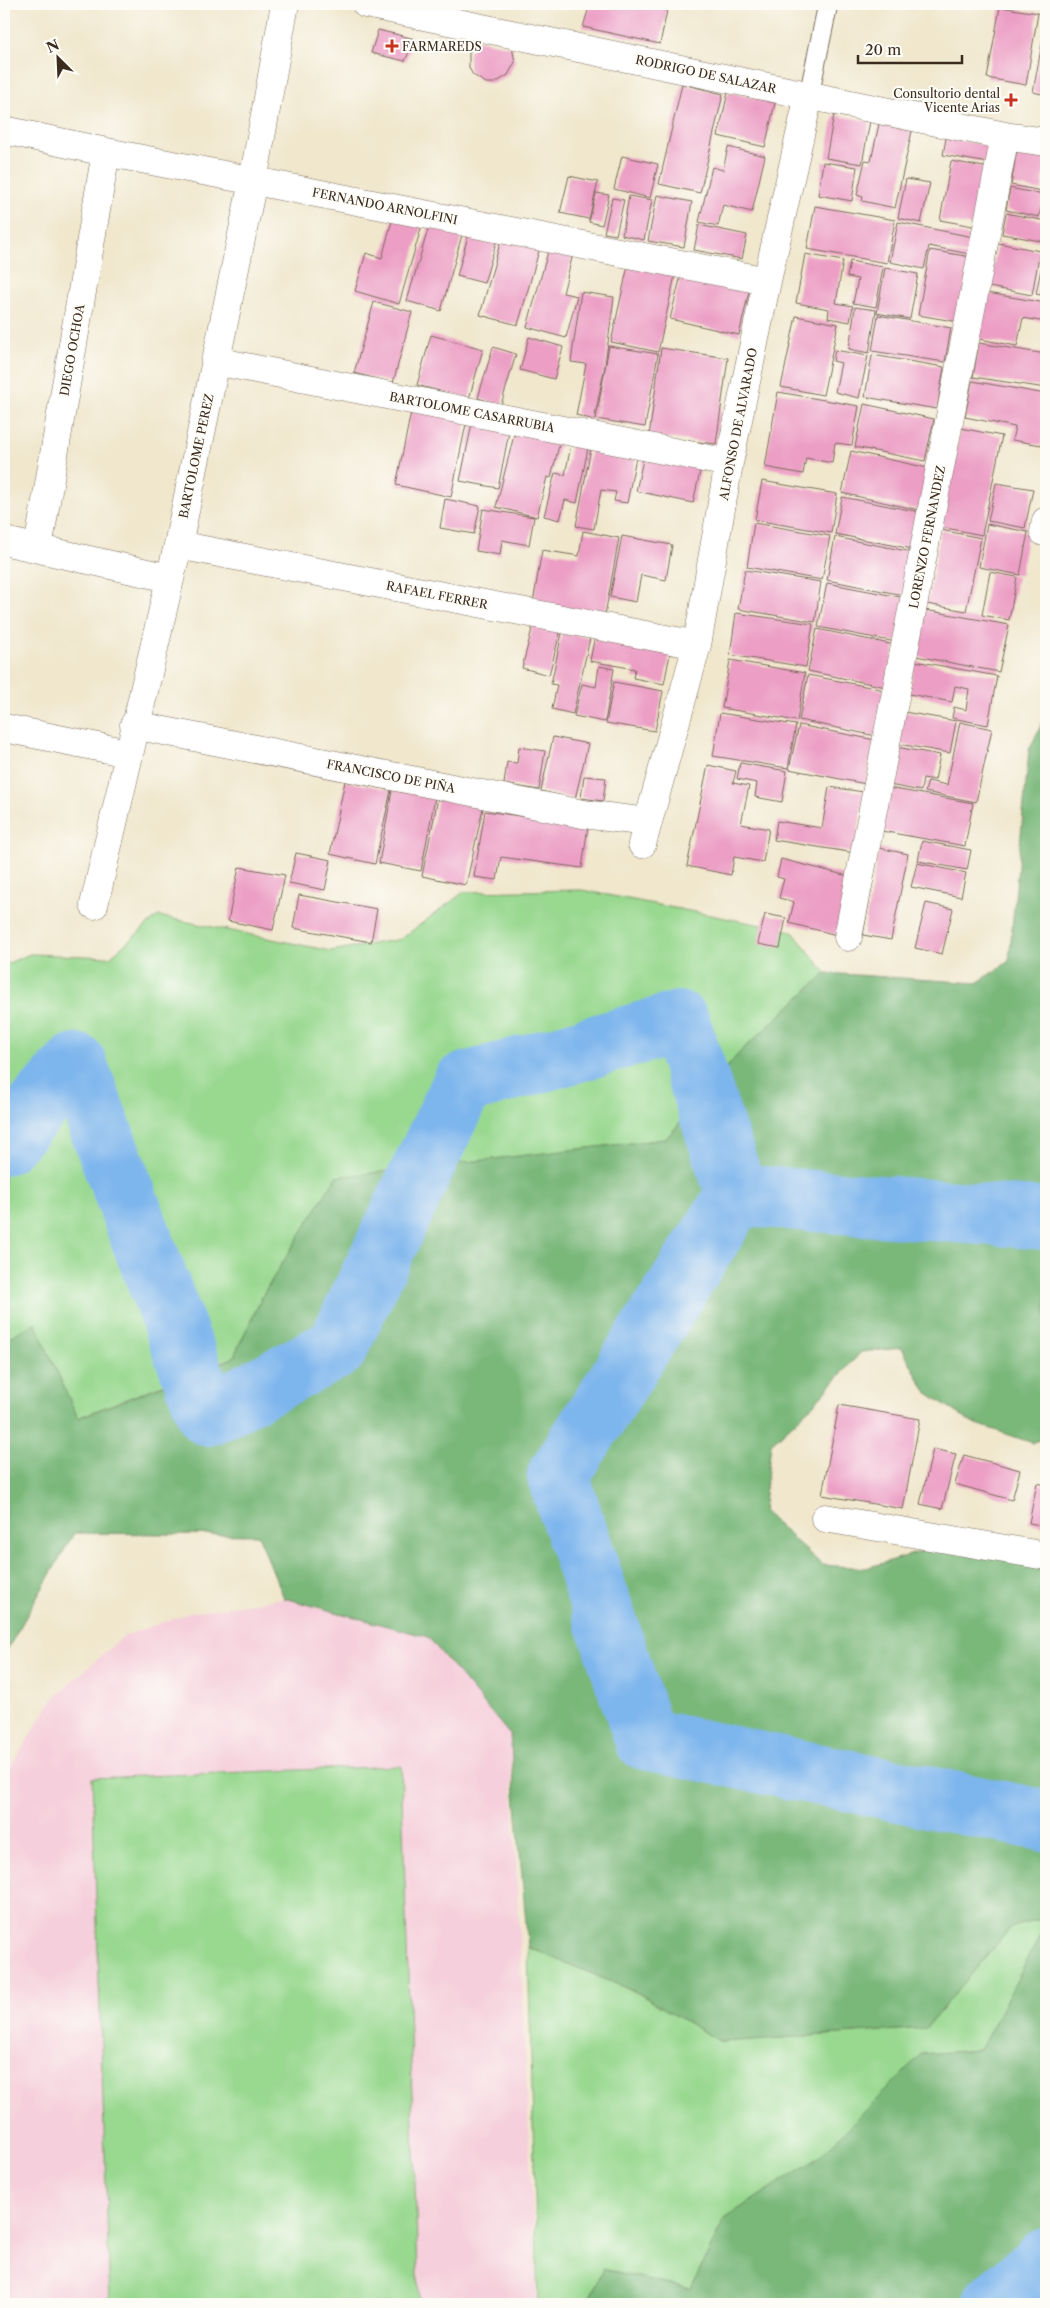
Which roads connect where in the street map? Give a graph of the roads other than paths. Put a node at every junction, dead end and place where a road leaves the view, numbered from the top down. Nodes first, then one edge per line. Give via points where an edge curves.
1 (285, 4) edge
2 (366, 4) edge
3 (828, 4) edge
4 (809, 95) junction
5 (4, 130) edge
6 (1005, 136) junction
7 (1046, 142) edge
8 (106, 152) junction
9 (253, 181) junction
10 (766, 281) junction
11 (215, 361) junction
12 (729, 463) junction
13 (4, 541) edge
14 (178, 544) junction
15 (38, 548) junction
16 (169, 578) junction
17 (697, 645) junction
18 (134, 725) junction
19 (4, 728) edge
20 (128, 753) junction
21 (645, 833) joint
22 (94, 905) dead end
23 (848, 938) dead end
24 (825, 1518) dead end
25 (1046, 1556) edge

1 - 9 street, BARTOLOME PEREZ
2 - 4 street, RODRIGO DE SALAZAR
3 - 4 lane, ALFONSO DE ALVARADO
4 - 6 street, RODRIGO DE SALAZAR
4 - 10 street, ALFONSO DE ALVARADO
5 - 8 street, FERNANDO ARNOLFINI
6 - 7 street, RODRIGO DE SALAZAR
6 - 23 street, LORENZO FERNANDEZ
8 - 9 street, FERNANDO ARNOLFINI
8 - 15 street, DIEGO OCHOA
9 - 10 street, FERNANDO ARNOLFINI
9 - 11 street, BARTOLOME PEREZ
10 - 12 street, ALFONSO DE ALVARADO
11 - 12 street, BARTOLOME CASARRUBIA
11 - 14 street, BARTOLOME PEREZ
12 - 17 street, ALFONSO DE ALVARADO
13 - 15 street
14 - 16 street, BARTOLOME PEREZ
14 - 17 street, RAFAEL FERRER
15 - 16 street
16 - 18 street, BARTOLOME PEREZ
17 - 21 street, ALFONSO DE ALVARADO
18 - 20 street, BARTOLOME PEREZ
18 - 21 street, FRANCISCO DE PIÑA via 583,814
19 - 20 street
20 - 22 street, BARTOLOME PEREZ
24 - 25 street

